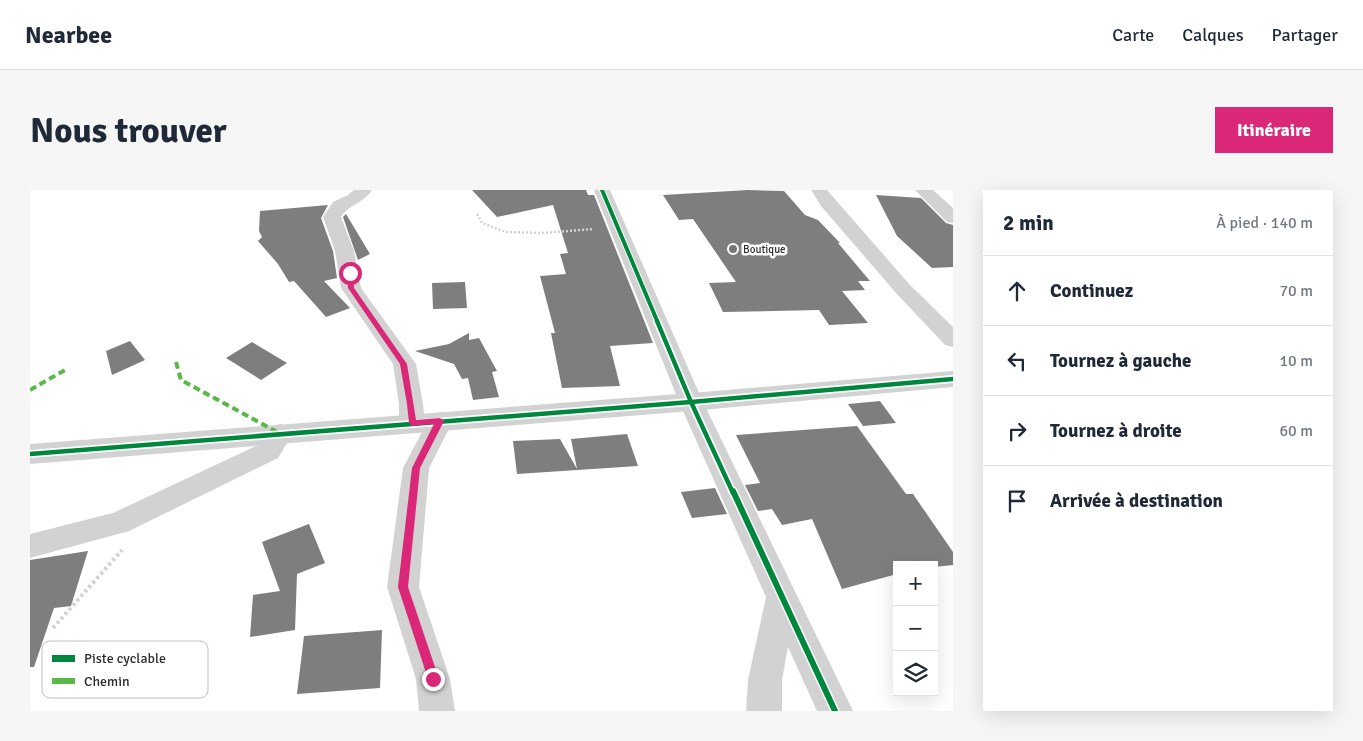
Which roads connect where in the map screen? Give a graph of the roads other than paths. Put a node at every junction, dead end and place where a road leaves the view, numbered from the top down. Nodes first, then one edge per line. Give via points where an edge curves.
1 (364, 190) edge
2 (602, 190) edge
3 (819, 190) edge
4 (923, 190) edge
5 (953, 218) edge
6 (953, 340) edge
7 (953, 380) edge
8 (692, 402) junction
9 (426, 422) junction
10 (280, 433) junction
11 (30, 454) edge
12 (30, 546) edge
13 (782, 596) junction
14 (437, 711) edge
15 (764, 711) edge
16 (835, 711) edge

1 - 9 street via 339,206 332,217 340,233 351,288 404,364 411,404
2 - 8 street
3 - 6 street via 904,289
4 - 5 street
7 - 8 street
8 - 9 street
8 - 13 street
9 - 10 street
9 - 14 street via 416,468 403,587 433,679
10 - 11 street
10 - 12 street via 269,451 119,523
13 - 15 street via 765,680
13 - 16 street

